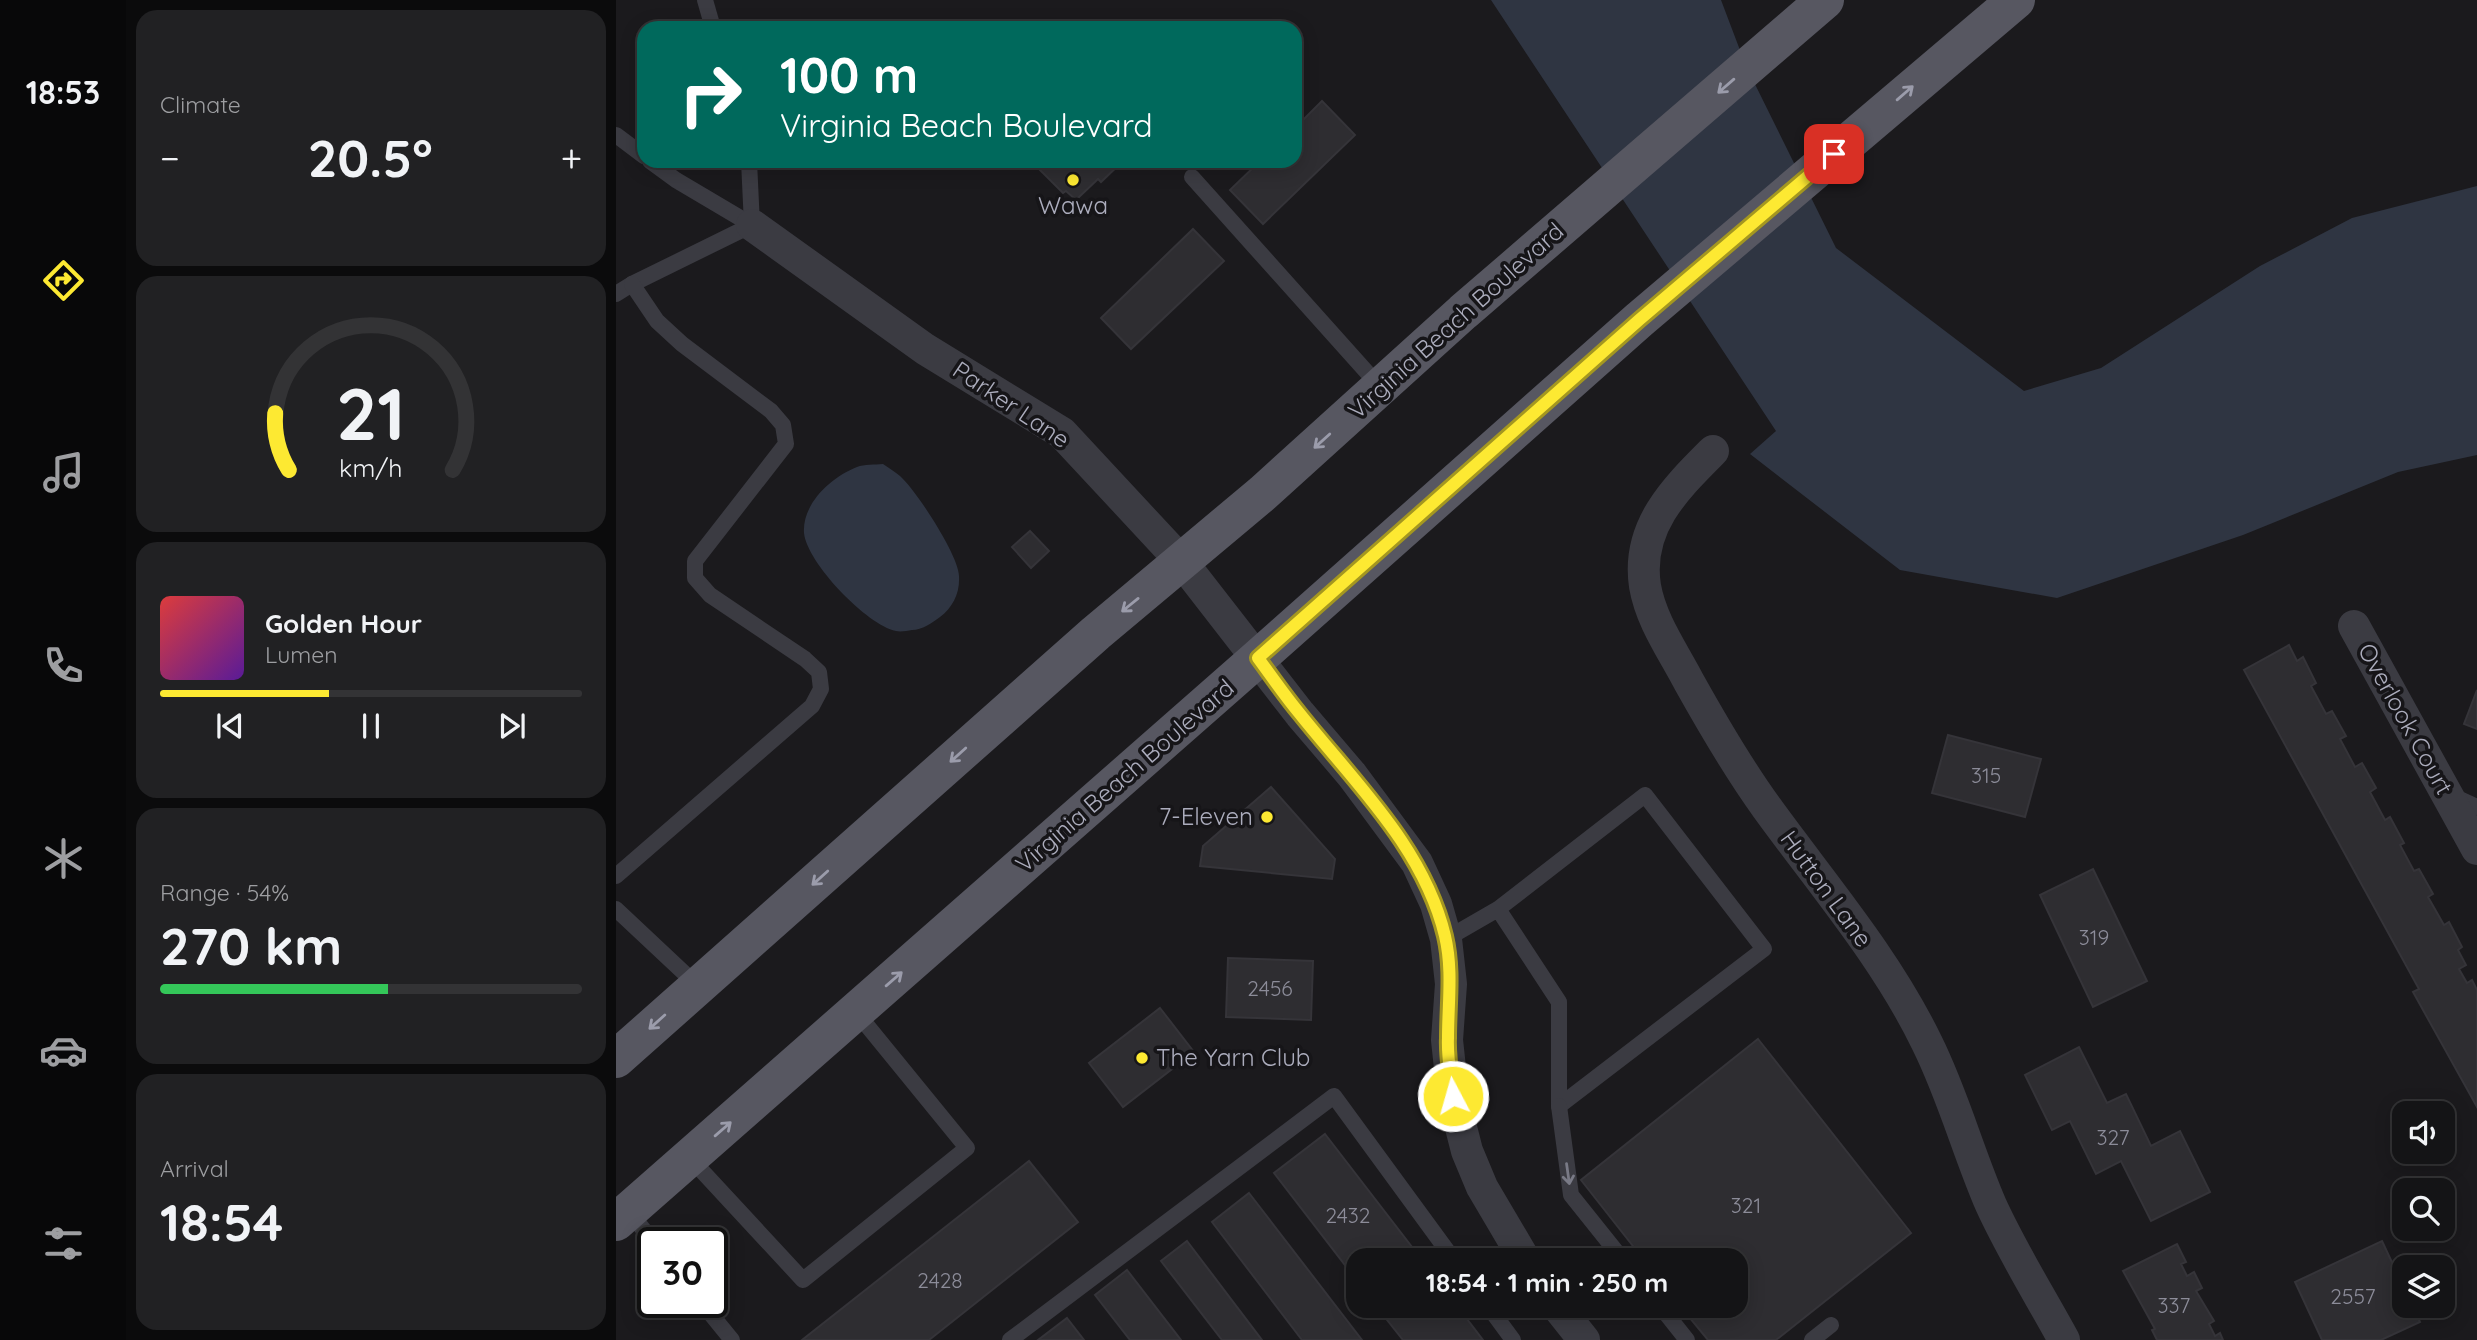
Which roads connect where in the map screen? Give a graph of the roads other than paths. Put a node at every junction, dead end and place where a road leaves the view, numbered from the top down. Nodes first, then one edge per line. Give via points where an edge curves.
1 (705, 0) edge
2 (1825, 0) edge
3 (2016, 0) edge
4 (711, 21) edge
5 (616, 135) edge
6 (637, 151) edge
7 (660, 168) edge
8 (749, 168) edge
9 (1192, 177) dead end
10 (752, 225) junction
11 (632, 284) junction
12 (616, 294) edge
13 (1381, 388) junction
14 (1713, 451) dead end
15 (1182, 562) junction
16 (2354, 626) dead end
17 (1258, 658) junction
18 (2446, 793) junction
19 (2477, 807) edge
20 (2477, 849) edge
21 (616, 876) edge
22 (616, 909) edge
23 (1499, 909) junction
24 (1446, 939) junction
25 (698, 986) junction
26 (856, 1012) junction
27 (616, 1059) edge
28 (1559, 1106) junction
29 (690, 1158) junction
30 (622, 1217) edge
31 (637, 1229) edge
32 (1445, 1248) edge
33 (1518, 1248) edge
34 (1613, 1248) edge
35 (714, 1318) edge
36 (1497, 1318) edge
37 (1567, 1318) edge
38 (1670, 1318) edge
39 (1831, 1325) dead end
40 (732, 1340) edge
41 (1010, 1340) edge
42 (1513, 1340) edge
43 (1584, 1340) edge
44 (1687, 1340) edge
45 (1812, 1340) edge
46 (2064, 1340) edge

1 - 4 lane
2 -> 13 main road, Virginia Beach Boulevard via 1462,312
17 -> 3 main road, Virginia Beach Boulevard via 1639,320
5 - 6 lane
7 - 10 lane
8 - 10 lane
9 - 13 lane
10 - 11 lane
10 - 15 street, Parker Lane via 925,349 1062,433
11 - 12 lane
11 - 21 lane via 674,337 783,425 786,444 695,561 695,579 710,595 805,659 819,673 821,689 812,706
13 -> 15 main road, Virginia Beach Boulevard
14 - 46 street, Hutton Lane via 1688,476 1651,527 1645,585 1654,617 1719,736 1881,963 1928,1043 1992,1207
15 - 17 street, Parker Lane
15 -> 25 main road, Virginia Beach Boulevard
16 - 18 street, Overlook Court
17 - 24 street, Parker Lane via 1417,863
26 -> 17 main road, Virginia Beach Boulevard
18 - 19 lane
18 - 20 street, Overlook Court
22 - 25 lane
23 - 24 lane
23 - 28 lane via 1559,1002
23 - 28 lane via 1645,795 1763,949
24 - 33 street, Parker Lane via 1451,984 1447,1040 1456,1107 1482,1187
25 -> 27 main road, Virginia Beach Boulevard
29 -> 26 main road, Virginia Beach Boulevard
26 - 29 lane via 967,1148 803,1280
28 -> 34 lane via 1571,1195
29 - 30 main road, Virginia Beach Boulevard
30 - 31 lane
32 - 41 lane via 1334,1097
35 - 40 lane
36 - 42 lane
37 - 43 street
38 - 44 lane
39 - 45 lane

